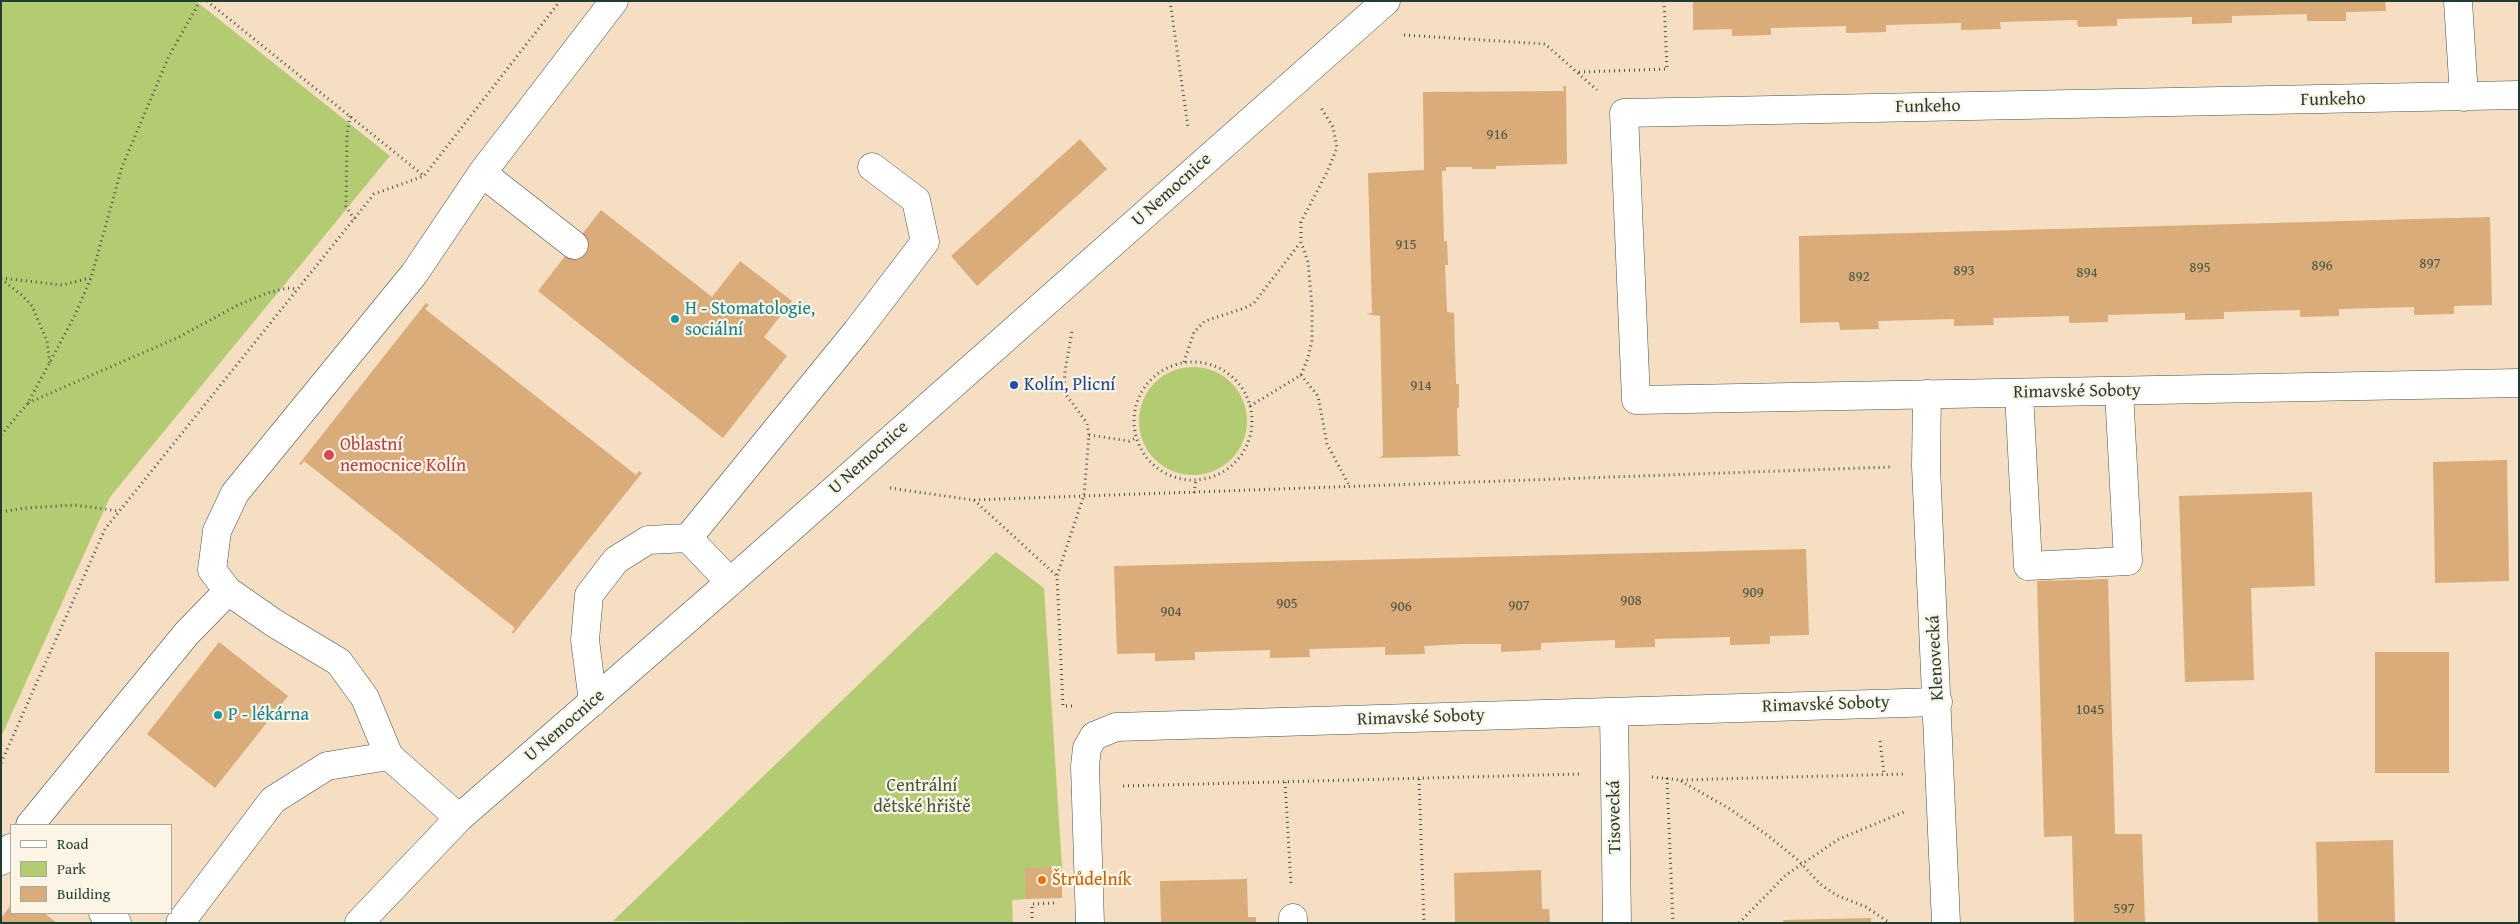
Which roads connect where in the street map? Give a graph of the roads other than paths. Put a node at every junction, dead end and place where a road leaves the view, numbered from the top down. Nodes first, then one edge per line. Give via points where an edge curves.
1 (614, 1) edge
2 (1386, 1) edge
3 (2458, 1) edge
4 (2519, 95) edge
5 (2464, 97) junction
6 (872, 167) dead end
7 (482, 173) junction
8 (574, 245) dead end
9 (2519, 383) edge
10 (2120, 391) junction
11 (2019, 393) junction
12 (1927, 394) junction
13 (1636, 400) joint
14 (688, 538) junction
15 (730, 582) junction
16 (228, 591) junction
17 (593, 702) junction
18 (1938, 702) junction
19 (1614, 712) junction
20 (389, 756) junction
21 (459, 818) junction
22 (31, 824) edge
23 (10, 849) edge
24 (1, 861) edge
25 (104, 914) edge
26 (117, 923) edge
27 (180, 923) edge
28 (360, 923) edge
29 (1090, 923) edge
30 (1617, 923) edge
31 (1946, 923) edge

1 - 7 street
2 - 15 street, U Nemocnice
3 - 5 street
4 - 5 street, Funkeho
5 - 13 street, Funkeho via 1624,113
6 - 14 street via 916,200 925,242 857,331
7 - 8 street
7 - 16 street via 414,274 235,493 217,531 212,570
9 - 10 street, Rimavské Soboty
10 - 11 street, Rimavské Soboty
10 - 11 street via 2128,561 2028,566
11 - 12 street, Rimavské Soboty
12 - 13 street, Rimavské Soboty
12 - 18 street, Klenovecká via 1926,466
14 - 15 street
14 - 17 street via 648,540 616,560 589,595 585,640
15 - 17 street, U Nemocnice
16 - 20 street via 274,624 339,662 366,698
16 - 22 street via 187,633
17 - 21 street, U Nemocnice
18 - 19 street, Rimavské Soboty
18 - 31 street, Klenovecká
19 - 29 street, Rimavské Soboty via 1116,727 1094,736 1087,748
19 - 30 street, Tisovecká
20 - 21 street
20 - 27 street via 327,766 273,800
21 - 28 street, U Nemocnice
23 - 24 street
25 - 26 street

